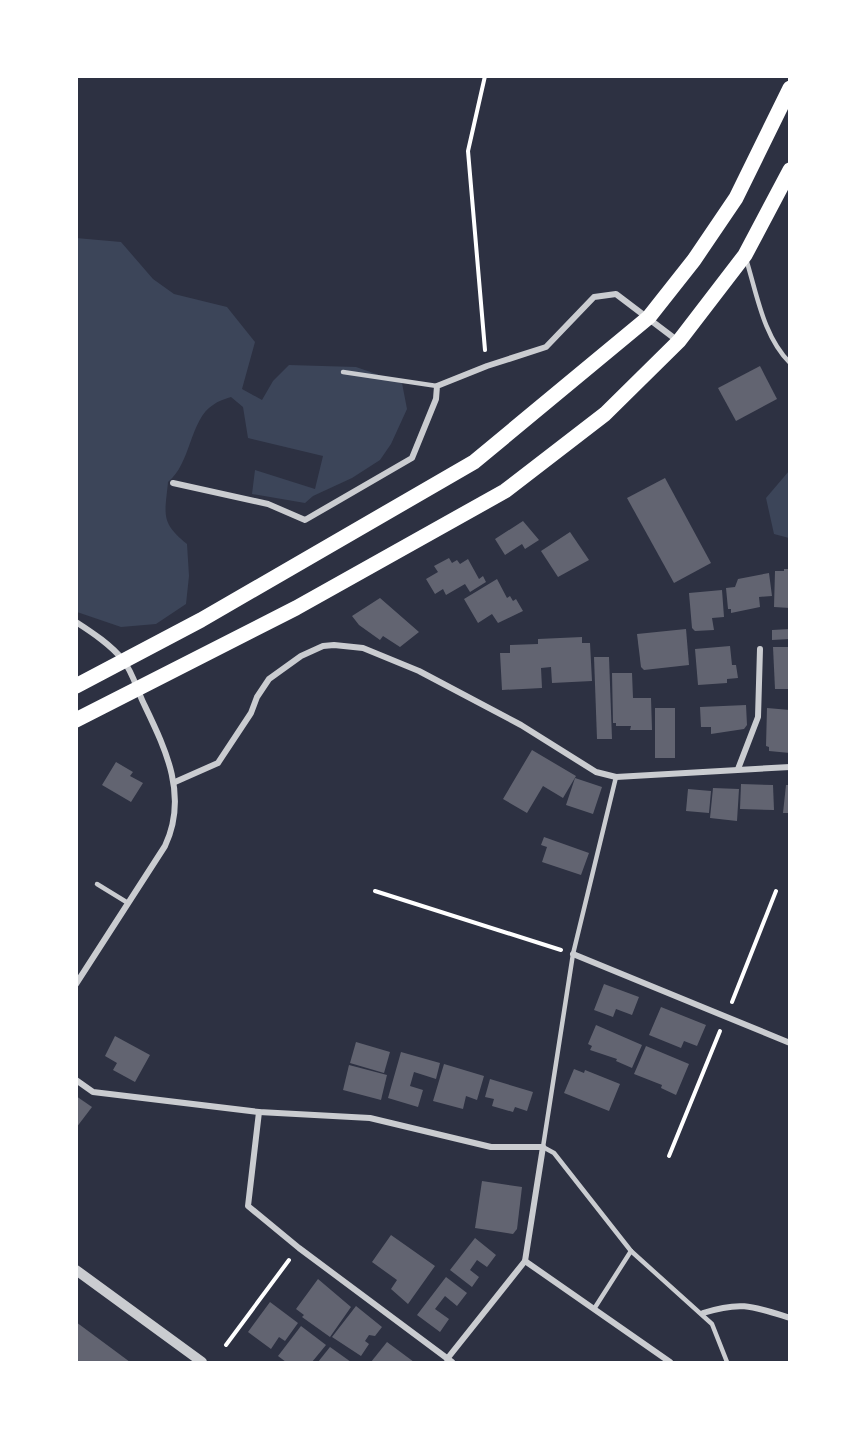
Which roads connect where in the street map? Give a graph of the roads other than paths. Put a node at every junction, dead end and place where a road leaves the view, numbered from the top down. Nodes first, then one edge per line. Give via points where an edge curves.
1 (789, 88) edge
2 (789, 170) edge
3 (745, 255) junction
4 (649, 316) junction
5 (679, 341) junction
6 (789, 363) edge
7 (343, 372) dead end
8 (437, 386) junction
9 (173, 483) dead end
10 (76, 622) edge
11 (760, 649) dead end
12 (124, 661) junction
13 (76, 686) edge
14 (138, 690) junction
15 (76, 720) edge
16 (789, 767) edge
17 (738, 769) junction
18 (616, 777) junction
19 (175, 782) junction
20 (97, 884) dead end
21 (128, 903) junction
22 (573, 954) junction
23 (76, 984) edge
24 (789, 1043) edge
25 (76, 1080) edge
26 (260, 1112) junction
27 (543, 1147) junction
28 (631, 1251) junction
29 (525, 1261) junction
30 (76, 1270) edge
31 (594, 1309) junction
32 (703, 1314) junction
33 (789, 1318) edge
34 (449, 1361) edge
35 (202, 1362) edge
36 (670, 1362) edge
37 (727, 1362) edge

1 - 4 main road via 736,198
2 - 3 main road
3 - 5 main road
3 - 6 lane via 770,334
4 - 5 street
4 - 8 street via 616,294 594,297 546,347
4 - 12 main road via 474,462
5 - 14 main road via 605,414 505,491 296,608
7 - 8 lane
8 - 9 street via 436,399 412,458 305,520 268,504
10 - 12 street
11 - 17 street via 758,717
12 - 13 main road
12 - 14 street
14 - 15 main road
14 - 19 street
16 - 17 street
17 - 18 street
18 - 19 street via 596,772 521,725 419,671 363,648 334,645 301,656 269,680 218,763
18 - 22 lane
19 - 21 street via 171,834
20 - 21 lane
21 - 23 street
22 - 24 street
22 - 27 lane
25 - 26 street via 93,1092
26 - 27 street via 369,1119 492,1147
26 - 34 street via 248,1206
27 - 28 lane via 554,1153
27 - 29 street
28 - 31 lane
28 - 32 lane
29 - 31 street
29 - 34 street
30 - 35 street
31 - 36 street
32 - 33 street via 727,1305 748,1305
32 - 37 lane via 712,1324

